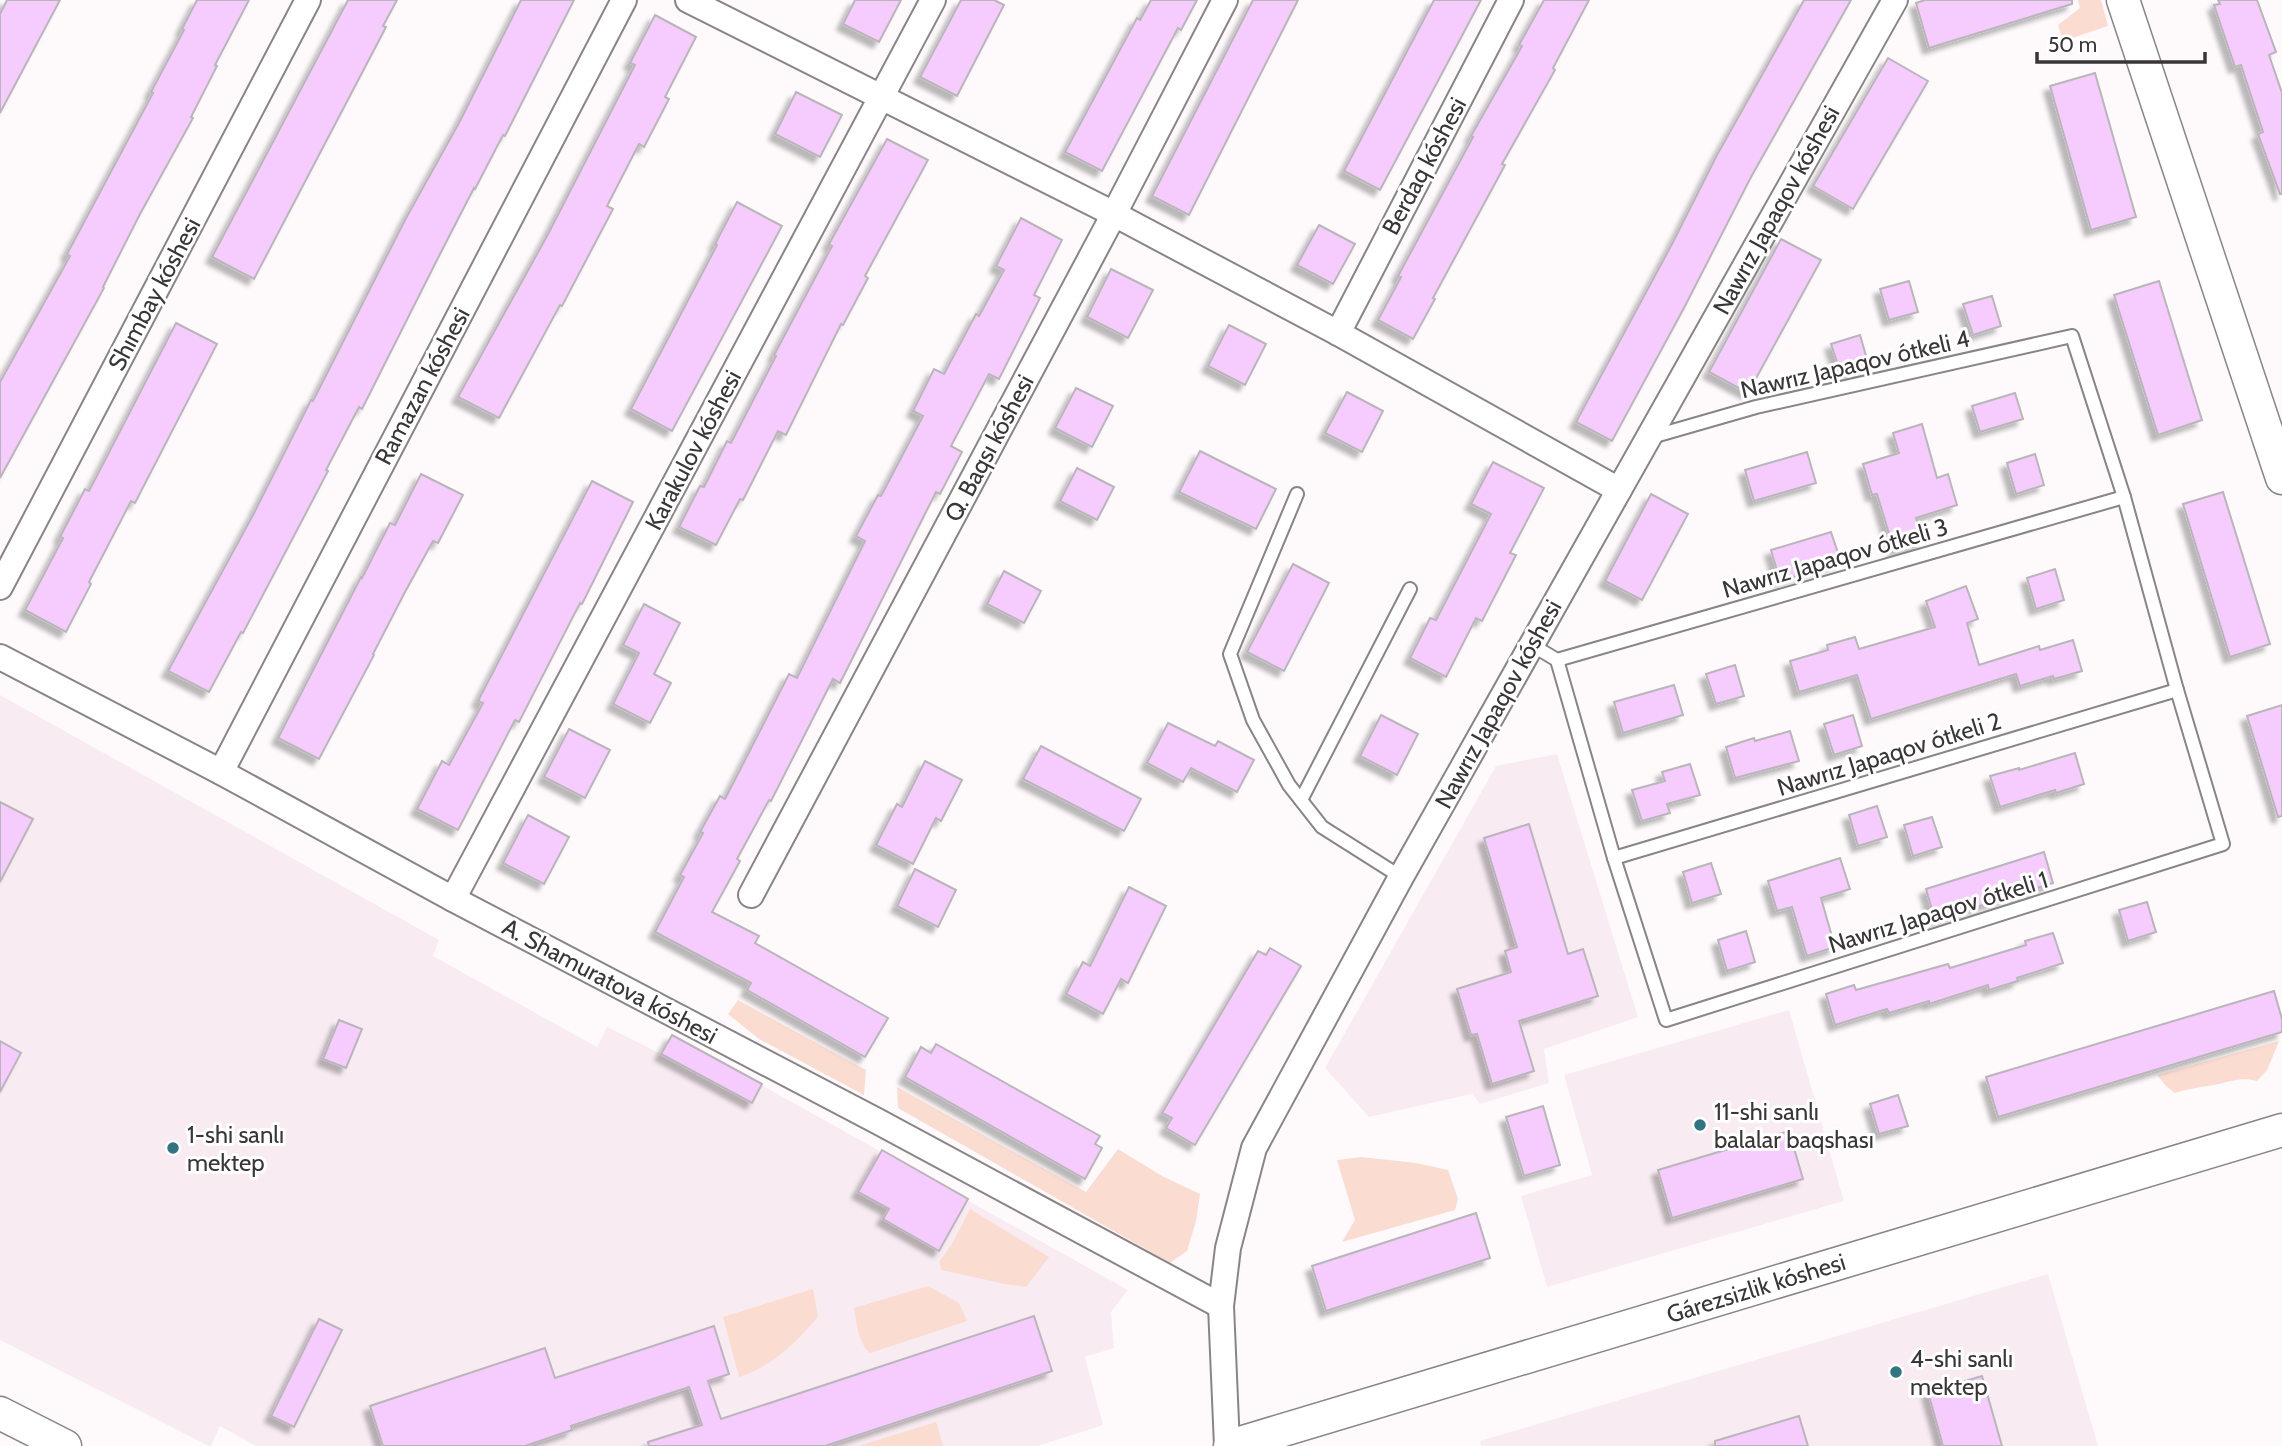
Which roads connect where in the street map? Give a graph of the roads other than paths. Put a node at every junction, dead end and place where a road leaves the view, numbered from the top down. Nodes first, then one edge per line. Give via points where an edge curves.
1 (308, 0) edge
2 (624, 0) edge
3 (688, 0) edge
4 (933, 0) edge
5 (1225, 0) edge
6 (1511, 0) edge
7 (1895, 0) edge
8 (2123, 0) edge
9 (882, 98) junction
10 (1114, 214) junction
11 (1338, 333) junction
12 (1648, 439) junction
13 (2282, 478) edge
14 (1619, 490) junction
15 (1297, 494) dead end
16 (2124, 497) junction
17 (0, 587) edge
18 (1410, 589) dead end
19 (1532, 645) junction
20 (0, 657) edge
21 (1557, 660) junction
22 (2177, 690) junction
23 (221, 772) junction
24 (1301, 800) junction
25 (1614, 858) junction
26 (1401, 877) junction
27 (751, 895) dead end
28 (453, 899) junction
29 (2282, 1130) edge
30 (1221, 1306) junction
31 (0, 1413) edge
32 (65, 1446) edge
33 (1229, 1446) edge

1 - 17 street, Shımbay kóshesi
2 - 23 street, Ramazan kóshesi
3 - 9 street
4 - 9 street, Karakulov kóshesi
5 - 10 street, Q. Baqsı kóshesi
6 - 11 street, Berdaq kóshesi
7 - 12 street, Nawrız Japaqov kóshesi
8 - 13 street
9 - 10 street
9 - 28 street, Karakulov kóshesi
10 - 11 street
10 - 27 street, Q. Baqsı kóshesi
11 - 14 street
12 - 14 street, Nawrız Japaqov kóshesi
12 - 16 lane, Nawrız Japaqov ótkeli 4 via 1756,407 2072,337
14 - 19 street, Nawrız Japaqov kóshesi
15 - 24 lane via 1230,654 1253,720
16 - 21 lane, Nawrız Japaqov ótkeli 3
16 - 22 lane
18 - 24 lane
19 - 21 lane
19 - 26 street, Nawrız Japaqov kóshesi
20 - 23 street, A. Shamuratova kóshesi
21 - 25 lane
22 - 25 lane, Nawrız Japaqov ótkeli 2
22 - 25 lane, Nawrız Japaqov ótkeli 1 via 2222,844 1666,1020
23 - 28 street, A. Shamuratova kóshesi
24 - 26 lane via 1322,827
26 - 30 street, Nawrız Japaqov kóshesi via 1255,1148 1228,1248
28 - 30 street, A. Shamuratova kóshesi
29 - 33 street, Gárezsizlik kóshesi
30 - 33 street, Nawrız Japaqov kóshesi
31 - 32 street

